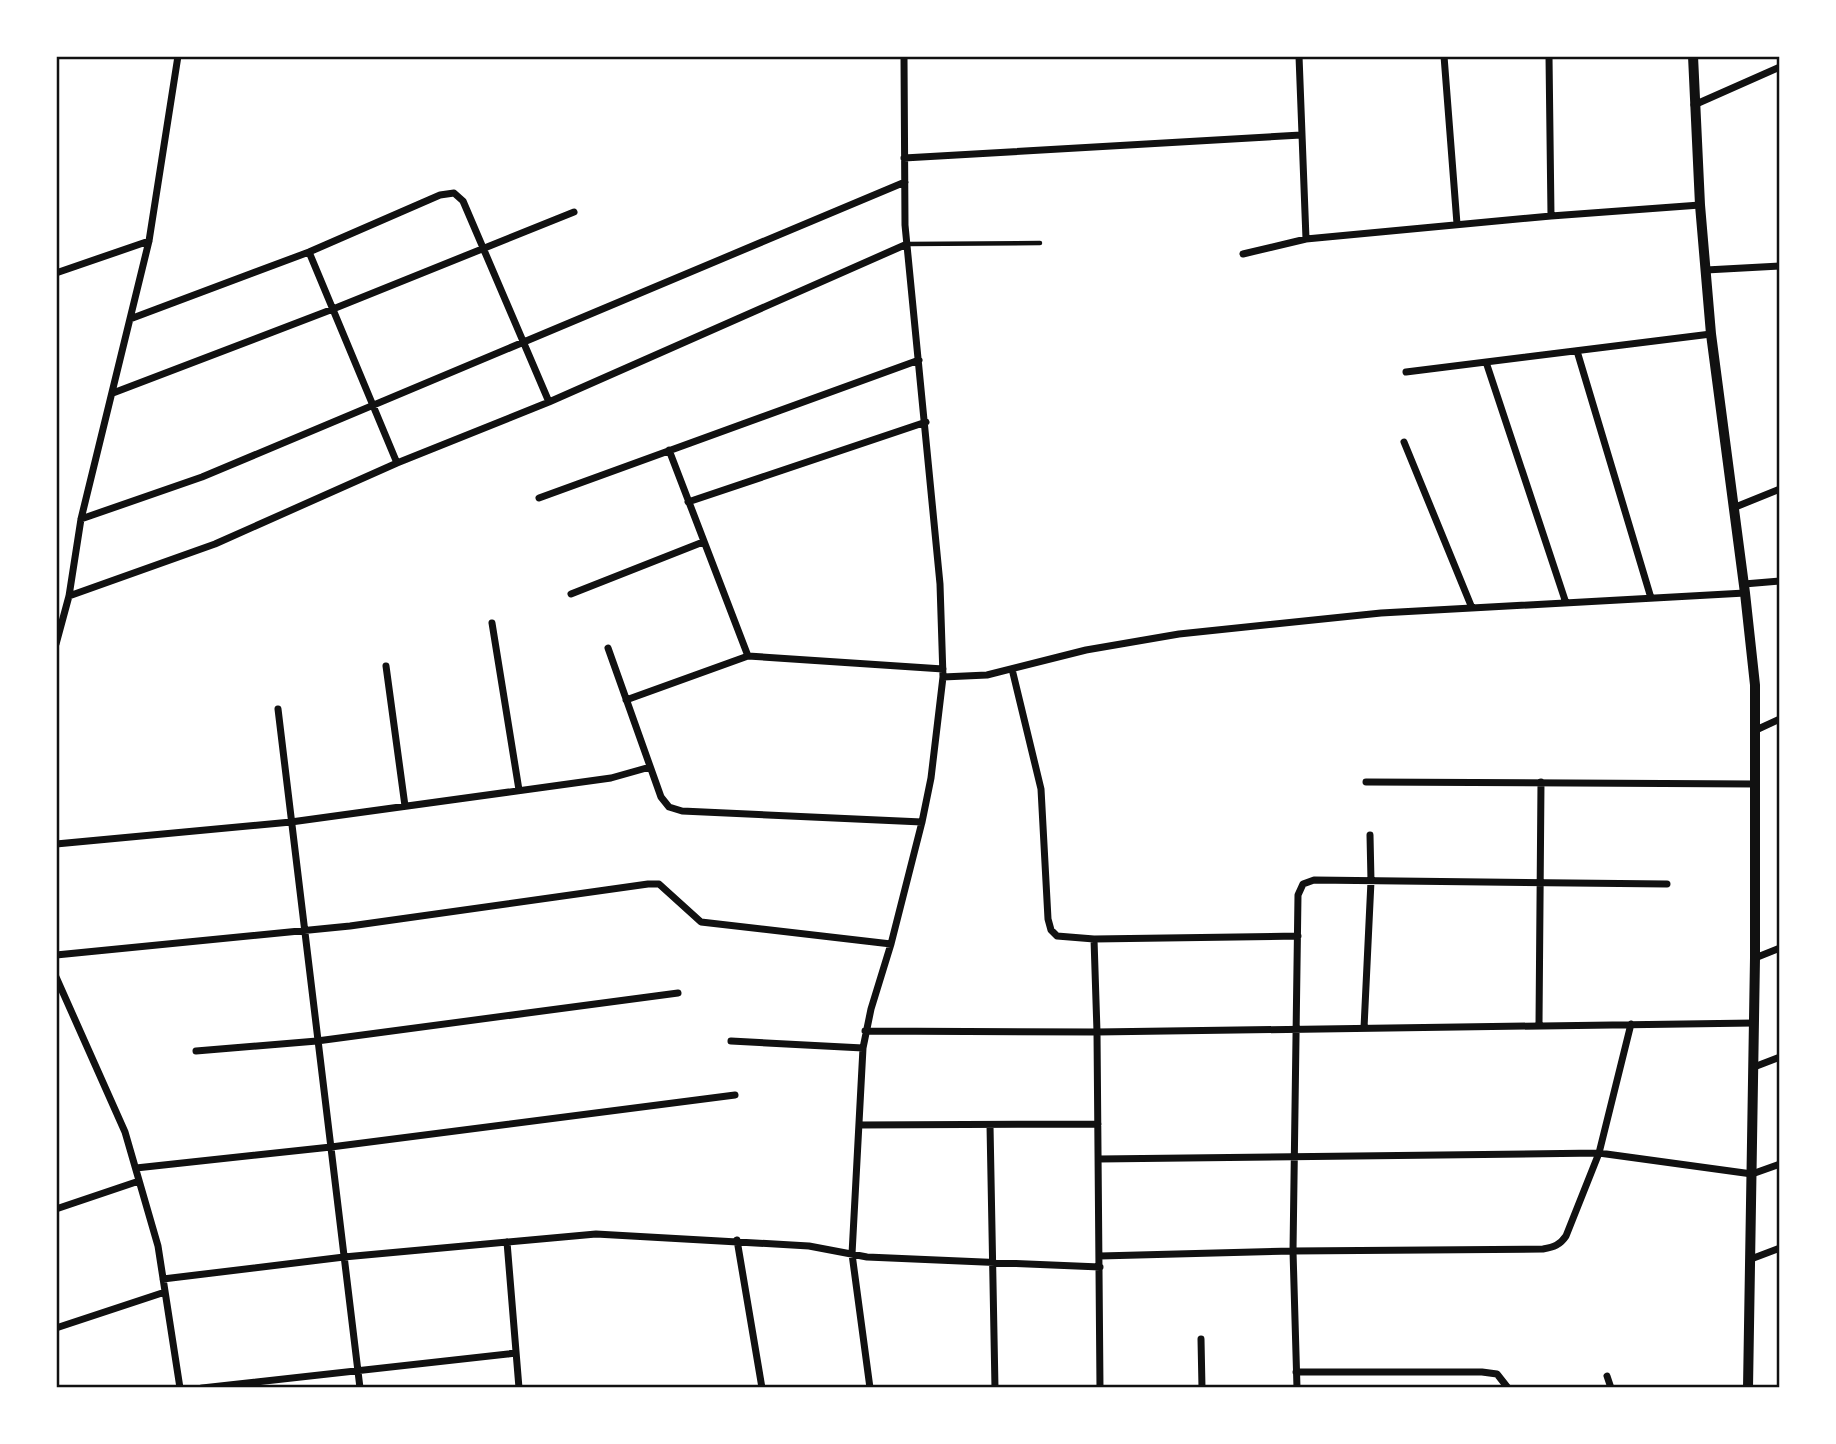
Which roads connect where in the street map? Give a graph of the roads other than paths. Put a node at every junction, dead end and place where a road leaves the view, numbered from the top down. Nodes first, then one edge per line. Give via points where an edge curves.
1 (178, 56) edge
2 (904, 56) edge
3 (1299, 56) edge
4 (1444, 56) edge
5 (1549, 56) edge
6 (1693, 56) edge
7 (1780, 67) edge
8 (1695, 105) junction
9 (1301, 135) junction
10 (904, 158) junction
11 (905, 182) junction
12 (1700, 205) junction
13 (574, 212) dead end
14 (1551, 216) junction
15 (1457, 224) junction
16 (1306, 239) junction
17 (149, 242) junction
18 (1040, 243) dead end
19 (907, 244) junction
20 (482, 248) junction
21 (309, 252) junction
22 (1243, 254) dead end
23 (1780, 266) edge
24 (1706, 270) junction
25 (56, 273) edge
26 (334, 309) junction
27 (130, 319) junction
28 (1711, 334) junction
29 (524, 340) junction
30 (1577, 351) junction
31 (919, 360) junction
32 (1486, 362) junction
33 (1406, 372) dead end
34 (113, 393) junction
35 (549, 402) junction
36 (373, 406) junction
37 (926, 422) junction
38 (1404, 442) dead end
39 (669, 450) junction
40 (397, 463) junction
41 (1780, 489) edge
42 (539, 498) dead end
43 (688, 502) junction
44 (1733, 508) junction
45 (81, 519) junction
46 (703, 542) junction
47 (1780, 580) edge
48 (1744, 589) junction
49 (571, 594) dead end
50 (69, 596) junction
51 (1651, 598) junction
52 (1566, 603) junction
53 (1472, 608) junction
54 (492, 623) dead end
55 (57, 632) edge
56 (56, 644) edge
57 (608, 648) dead end
58 (748, 656) junction
59 (386, 666) dead end
60 (1012, 669) junction
61 (943, 673) junction
62 (626, 700) junction
63 (278, 709) dead end
64 (1780, 719) edge
65 (1756, 730) junction
66 (650, 767) junction
67 (1366, 782) dead end
68 (1541, 782) junction
69 (1756, 784) junction
70 (519, 790) junction
71 (405, 806) junction
72 (291, 822) junction
73 (922, 822) junction
74 (1370, 835) dead end
75 (56, 844) edge
76 (1371, 881) junction
77 (1541, 883) junction
78 (1667, 884) dead end
79 (303, 930) junction
80 (1298, 936) junction
81 (1094, 939) junction
82 (891, 944) junction
83 (1780, 948) edge
84 (56, 955) edge
85 (1755, 958) junction
86 (56, 977) edge
87 (678, 993) dead end
88 (1754, 1023) junction
89 (1631, 1024) junction
90 (1539, 1025) junction
91 (1364, 1028) junction
92 (1297, 1029) junction
93 (865, 1031) junction
94 (1097, 1032) junction
95 (317, 1041) junction
96 (731, 1041) dead end
97 (863, 1048) junction
98 (195, 1051) dead end
99 (1780, 1057) edge
100 (1754, 1068) junction
101 (735, 1095) dead end
102 (1098, 1124) junction
103 (859, 1125) junction
104 (990, 1125) junction
105 (331, 1147) junction
106 (1599, 1153) junction
107 (1295, 1157) junction
108 (1099, 1159) junction
109 (1780, 1164) edge
110 (136, 1168) junction
111 (1752, 1174) junction
112 (139, 1181) junction
113 (56, 1209) edge
114 (737, 1241) junction
115 (507, 1242) junction
116 (1780, 1248) edge
117 (1293, 1251) junction
118 (852, 1254) junction
119 (1100, 1256) junction
120 (344, 1257) junction
121 (1751, 1259) junction
122 (993, 1262) junction
123 (1100, 1267) junction
124 (163, 1279) junction
125 (165, 1292) junction
126 (56, 1328) edge
127 (1201, 1339) dead end
128 (516, 1353) junction
129 (358, 1371) junction
130 (1296, 1371) junction
131 (1607, 1376) dead end
132 (180, 1388) edge
133 (202, 1388) edge
134 (360, 1388) edge
135 (519, 1388) edge
136 (762, 1388) edge
137 (870, 1388) edge
138 (995, 1388) edge
139 (1100, 1388) edge
140 (1202, 1388) edge
141 (1297, 1388) edge
142 (1508, 1388) edge
143 (1611, 1388) edge
144 (1748, 1388) edge

1 - 17 street
2 - 10 street
3 - 9 street
4 - 15 street
5 - 14 street
6 - 8 street
7 - 8 street
8 - 12 street
9 - 10 street
9 - 16 street
10 - 11 street
11 - 19 street
11 - 29 street
12 - 14 street
12 - 24 street
13 - 20 street
14 - 15 street
15 - 16 street
16 - 22 street
17 - 25 street
17 - 27 street
18 - 19 lane
19 - 31 street
19 - 35 street
20 - 21 street via 463,201 454,193
20 - 26 street
20 - 29 street
21 - 26 street
21 - 27 street
23 - 24 street
24 - 28 street
26 - 34 street
26 - 36 street
27 - 34 street
28 - 30 street
28 - 44 street
29 - 35 street
29 - 36 street
30 - 32 street
30 - 51 street
31 - 37 street
31 - 39 street
32 - 33 street
32 - 52 street
34 - 45 street
35 - 40 street
36 - 40 street
36 - 45 street via 202,477
37 - 43 street
37 - 61 street
38 - 53 street
39 - 42 street
39 - 43 street
40 - 50 street via 215,544
41 - 44 street
43 - 46 street
44 - 48 street
45 - 50 street
46 - 49 street
46 - 58 street
47 - 48 street
48 - 51 street
48 - 65 street
50 - 55 street
51 - 52 street
52 - 53 street
53 - 60 street via 1179,634
54 - 70 street
55 - 56 street
57 - 62 street
58 - 61 street
58 - 62 street
59 - 71 street
60 - 61 street via 987,675
60 - 81 street via 1041,789 1051,930 1057,936
61 - 73 street
62 - 66 street
63 - 72 street
64 - 65 street
65 - 69 street
66 - 70 street via 611,778
66 - 73 street via 661,797 669,807 682,811
67 - 68 street
68 - 69 street
68 - 77 street
69 - 85 street
70 - 71 street
71 - 72 street
72 - 75 street
72 - 79 street
73 - 82 street
74 - 76 street
76 - 77 street
76 - 80 street via 1314,880 1303,884 1298,895
76 - 91 street
77 - 78 street
77 - 90 street
79 - 82 street via 659,884 701,922
79 - 84 street
79 - 95 street
80 - 81 street
80 - 92 street
81 - 94 street
82 - 93 street
83 - 85 street
85 - 88 street
86 - 110 street via 125,1132
87 - 95 street
88 - 89 street
88 - 100 street
89 - 90 street
89 - 106 street
90 - 91 street
91 - 92 street
92 - 94 street
92 - 107 street
93 - 94 street
93 - 97 street
94 - 102 street
95 - 98 street
95 - 105 street
96 - 97 street
97 - 103 street
99 - 100 street
100 - 111 street
101 - 105 street
102 - 104 street
102 - 108 street
103 - 104 street
103 - 118 street
104 - 122 street
105 - 110 street
105 - 120 street
106 - 107 street
106 - 111 street
106 - 117 street via 1566,1236 1553,1247
107 - 108 street
107 - 117 street
108 - 119 street
109 - 111 street
110 - 112 street
111 - 121 street
112 - 113 street
112 - 124 street
114 - 115 street via 596,1234
114 - 118 street
114 - 136 street
115 - 120 street
115 - 128 street
116 - 121 street
117 - 119 street
117 - 130 street
118 - 122 street
118 - 137 street
119 - 123 street
120 - 124 street
120 - 129 street
121 - 144 street
122 - 123 street
122 - 138 street
123 - 139 street
124 - 125 street
125 - 126 street
125 - 132 street
127 - 140 street
128 - 129 street
128 - 135 street
129 - 133 street
129 - 134 street
130 - 141 street
130 - 142 street via 1482,1372 1497,1374
131 - 143 street

